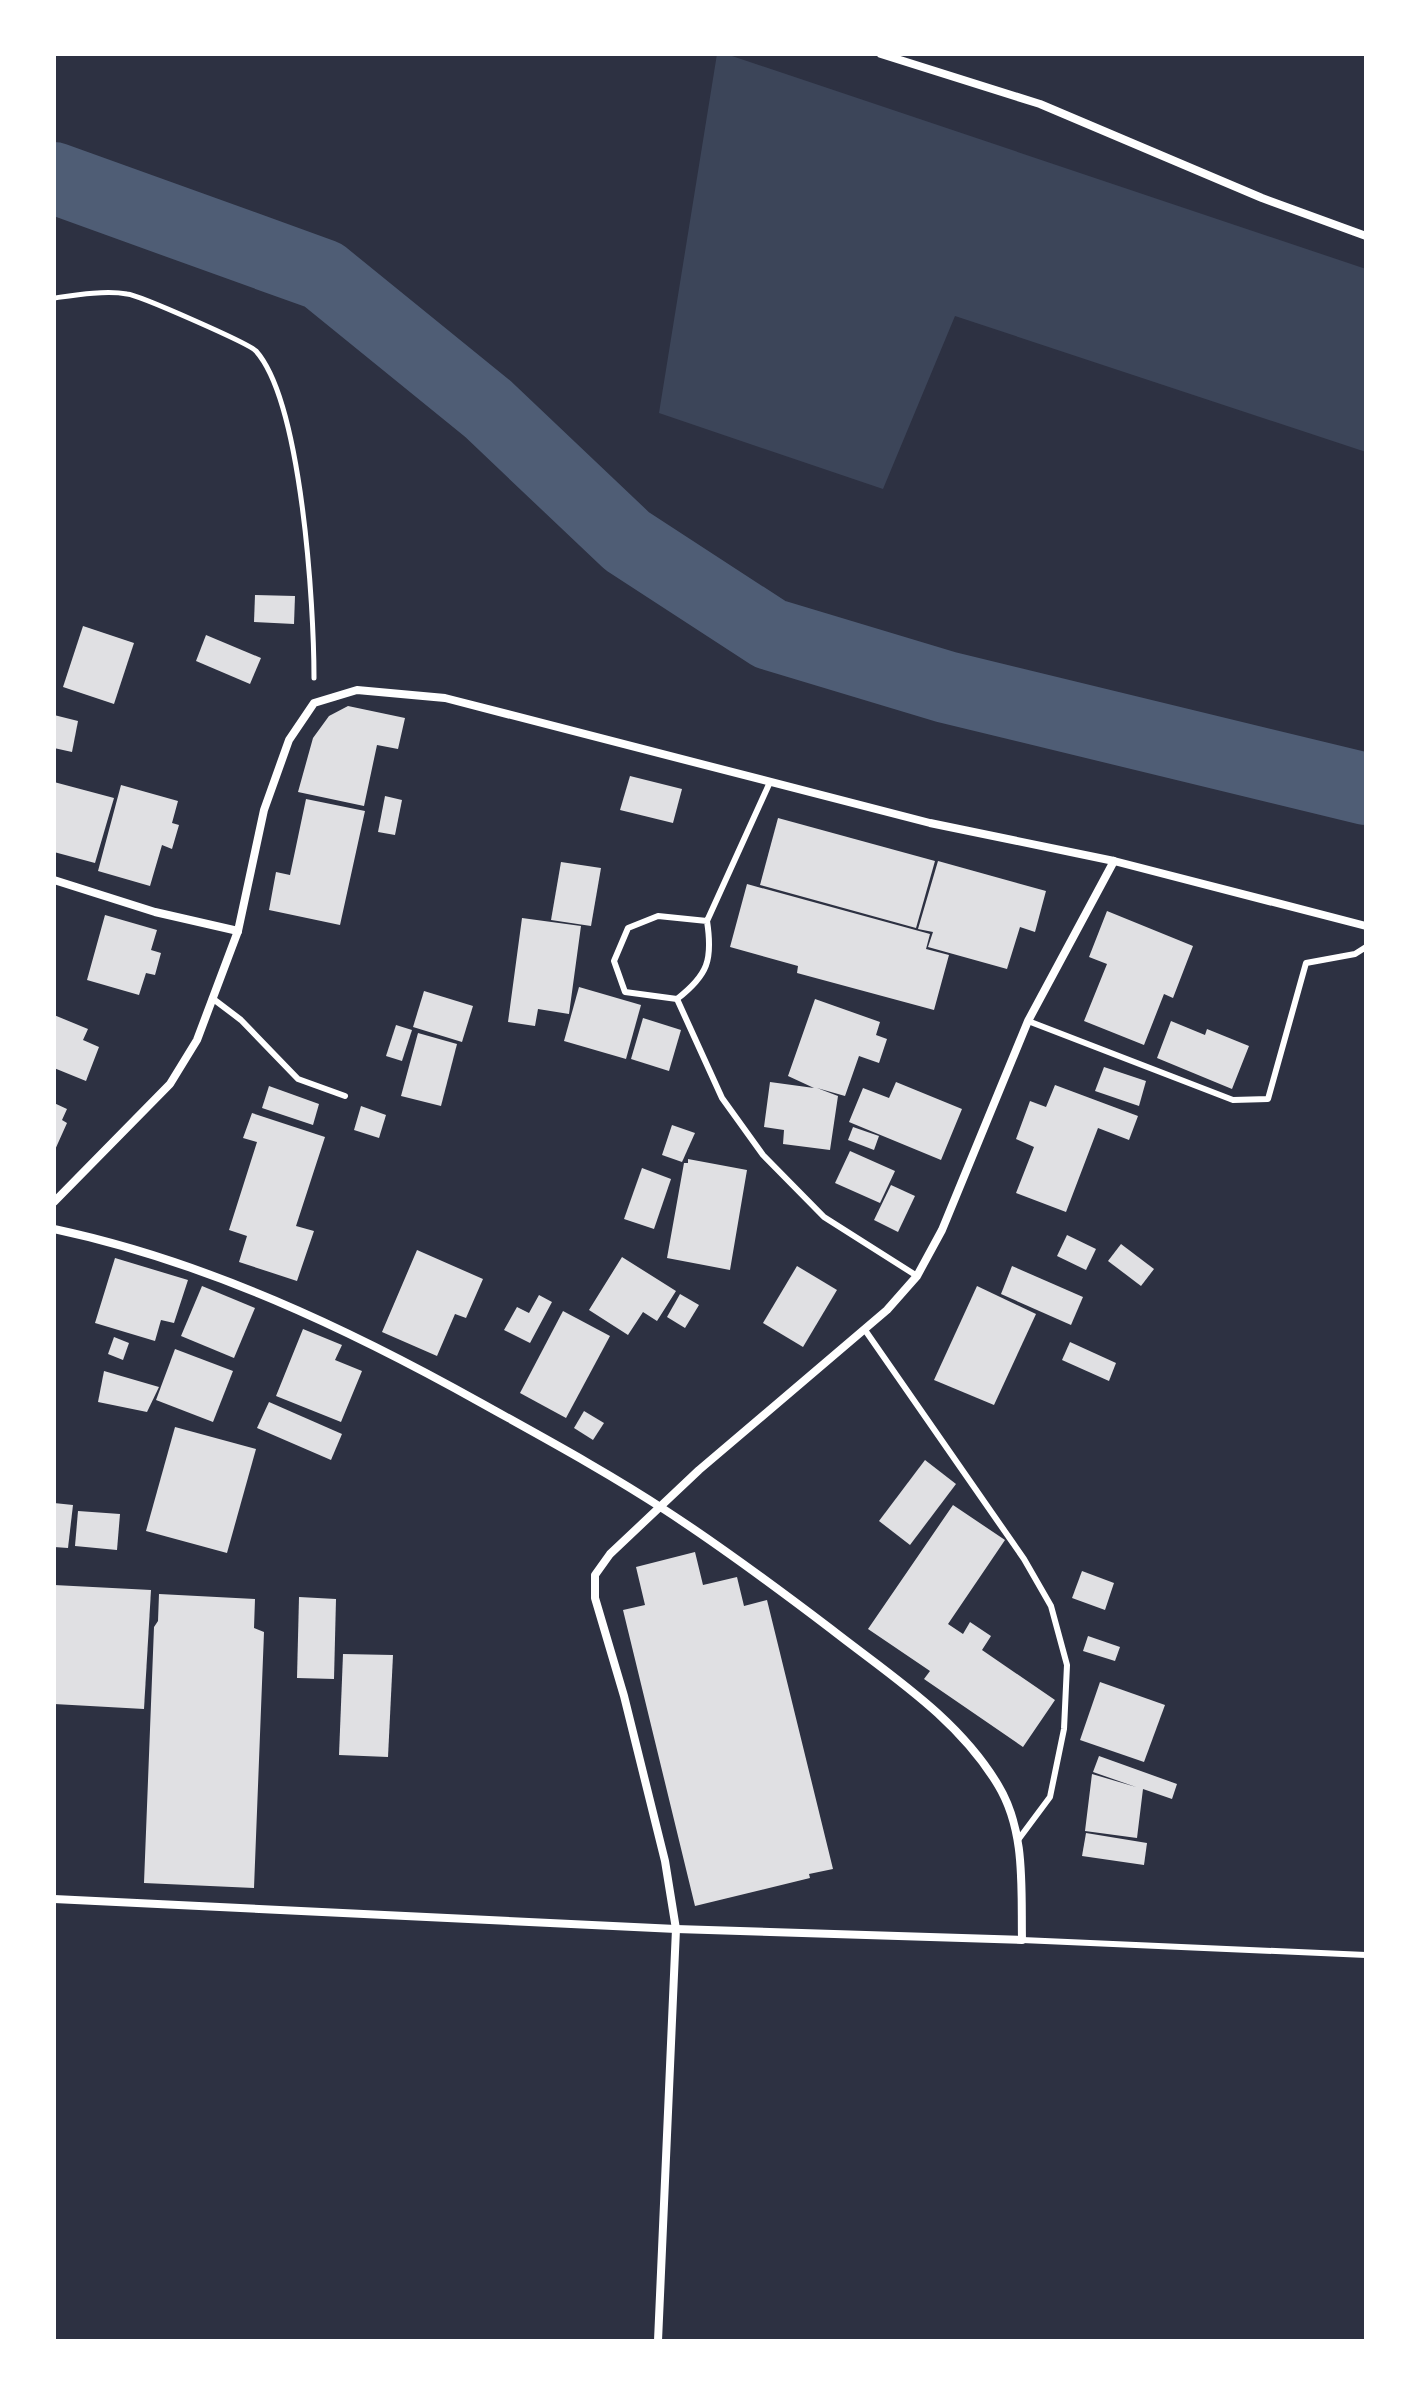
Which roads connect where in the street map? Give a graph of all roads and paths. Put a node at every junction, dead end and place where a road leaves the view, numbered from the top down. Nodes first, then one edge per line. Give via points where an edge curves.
1 (881, 54) edge
2 (1366, 236) edge
3 (54, 298) edge
4 (314, 703) junction
5 (770, 782) junction
6 (1114, 861) junction
7 (54, 880) edge
8 (707, 921) junction
9 (1366, 926) edge
10 (238, 931) junction
11 (1366, 947) edge
12 (212, 998) junction
13 (677, 999) junction
14 (1028, 1021) junction
15 (345, 1096) dead end
16 (54, 1202) edge
17 (54, 1229) edge
18 (917, 1276) junction
19 (865, 1330) junction
20 (662, 1507) junction
21 (1018, 1840) junction
22 (54, 1899) edge
23 (676, 1929) junction
24 (1022, 1940) junction
25 (1366, 1955) edge
26 (658, 2341) edge

1 - 2 street via 1040,104
3 - 4 path via 128,294 255,349 282,398 314,613
4 - 5 street via 357,690 445,698
4 - 10 street via 289,740 264,810
5 - 6 street via 930,823
5 - 8 lane
6 - 9 street
6 - 14 street
7 - 10 street
8 - 13 lane via 712,951 699,983
8 - 13 lane via 658,916 628,928 614,961 625,992
10 - 12 street
11 - 14 lane via 1306,963 1268,1099 1233,1100
12 - 15 lane via 298,1079
12 - 16 street via 197,1040 170,1084
13 - 18 lane via 722,1098 763,1155 824,1217
14 - 18 street via 942,1230
17 - 20 street via 120,1243 269,1298 411,1364
18 - 19 street
19 - 20 street
19 - 21 lane via 1051,1606 1067,1665 1064,1729 1050,1797
20 - 21 street via 932,1706 997,1783 1012,1812
20 - 23 street via 610,1554 595,1575 595,1598 665,1861
21 - 24 street
22 - 23 street
23 - 24 street
23 - 26 street
24 - 25 lane

